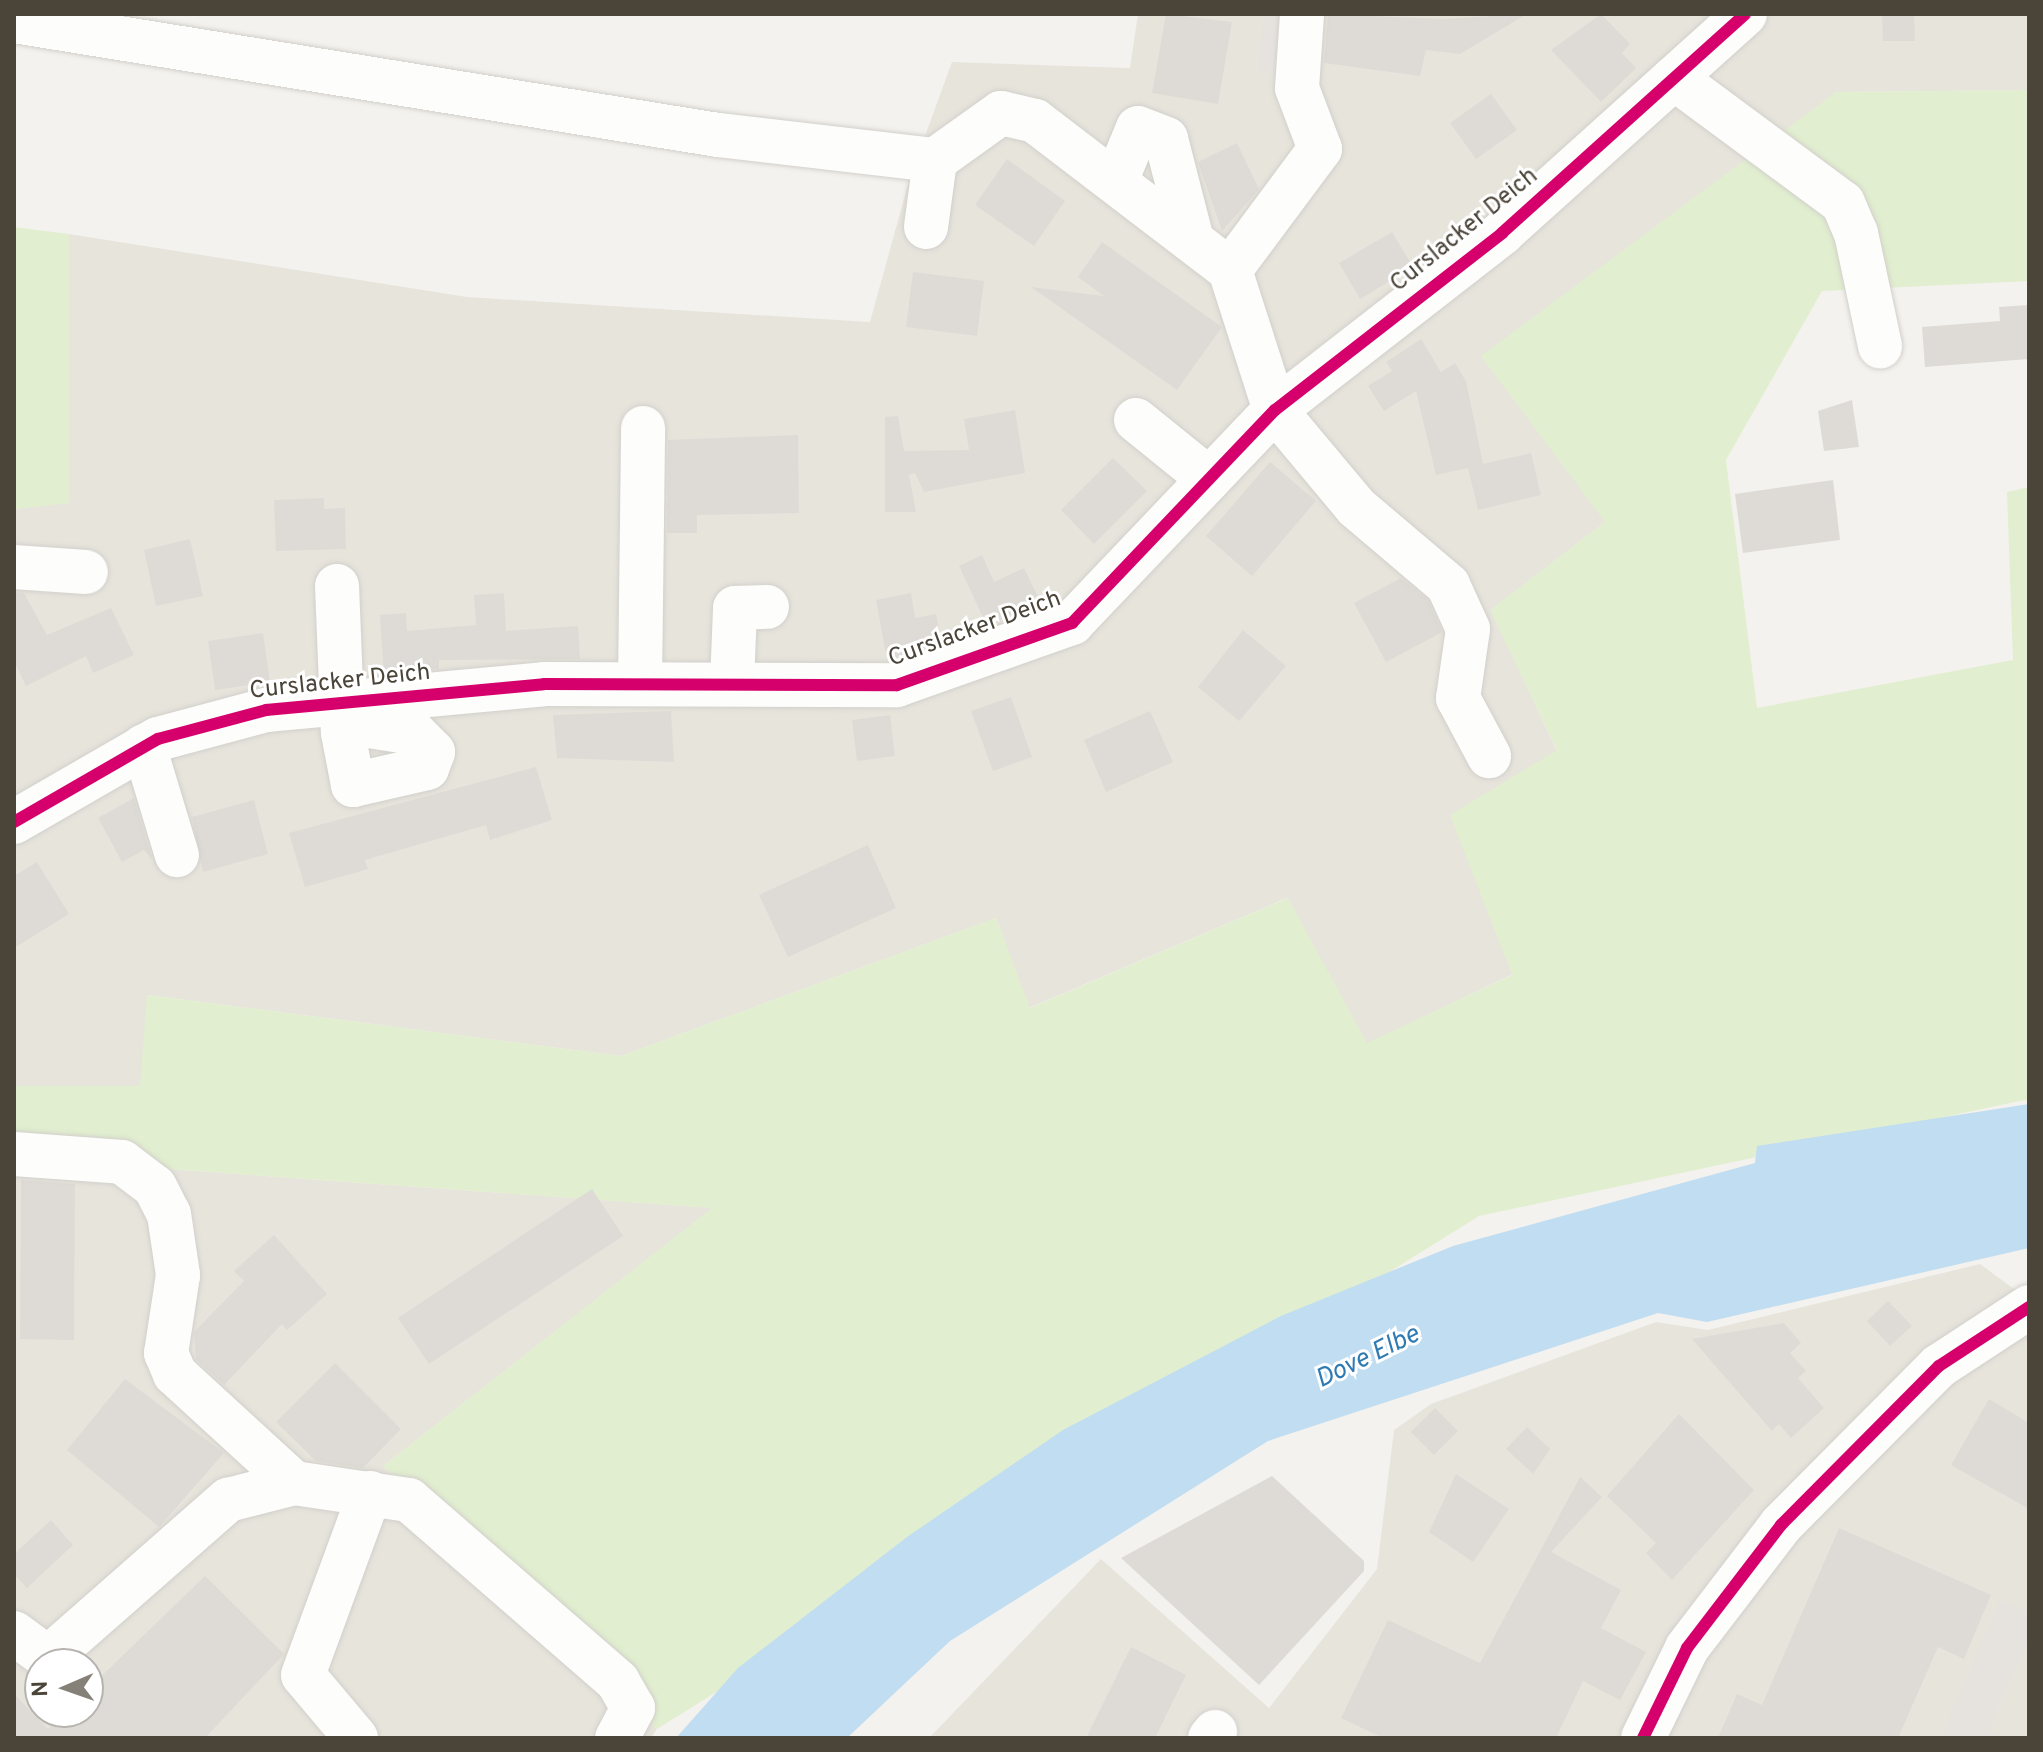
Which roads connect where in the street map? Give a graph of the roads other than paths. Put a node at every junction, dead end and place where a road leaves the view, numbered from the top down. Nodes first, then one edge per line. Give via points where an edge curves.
1 (1302, 14) edge
2 (1745, 14) edge
3 (14, 21) edge
4 (1674, 78) junction
5 (935, 160) junction
6 (1116, 181) junction
7 (926, 227) dead end
8 (1192, 240) junction
9 (1230, 270) junction
10 (1880, 346) dead end
11 (1275, 410) junction
12 (1136, 420) dead end
13 (643, 428) dead end
14 (1209, 479) junction
15 (14, 567) edge
16 (86, 572) dead end
17 (337, 586) dead end
18 (767, 607) dead end
19 (640, 684) junction
20 (732, 684) junction
21 (343, 712) junction
22 (144, 746) junction
23 (1489, 756) dead end
24 (14, 822) edge
25 (177, 855) dead end
26 (14, 1154) edge
27 (2029, 1307) edge
28 (294, 1483) junction
29 (370, 1493) junction
30 (14, 1633) edge
31 (356, 1738) edge
32 (617, 1738) edge
33 (1643, 1738) edge

1 - 9 street via 1297,88 1320,149
2 - 4 street, Curslacker Deich
3 - 5 street via 718,135
4 - 10 street via 1843,203 1856,233
4 - 11 street, Curslacker Deich via 1502,233
5 - 6 street via 1001,113 1035,121
5 - 7 street
6 - 8 street
6 - 8 street via 1138,128 1166,139
8 - 9 street
9 - 11 street
11 - 14 street, Curslacker Deich
11 - 23 street via 1356,507 1448,585 1468,629 1458,698
12 - 14 street
13 - 19 street
14 - 20 street, Curslacker Deich via 1072,623 897,685
15 - 16 street
17 - 21 street
18 - 20 street via 735,608
19 - 20 street, Curslacker Deich
19 - 21 street, Curslacker Deich via 544,684
21 - 22 street, Curslacker Deich via 208,722
22 - 24 street, Curslacker Deich
22 - 25 street
26 - 28 street via 122,1162 155,1187 169,1214 178,1275 166,1353 175,1374
27 - 33 street via 1939,1366 1781,1525 1687,1648
28 - 29 street
28 - 30 street via 228,1500 48,1658
29 - 31 street via 303,1675
29 - 32 street via 409,1500 618,1682 633,1708

